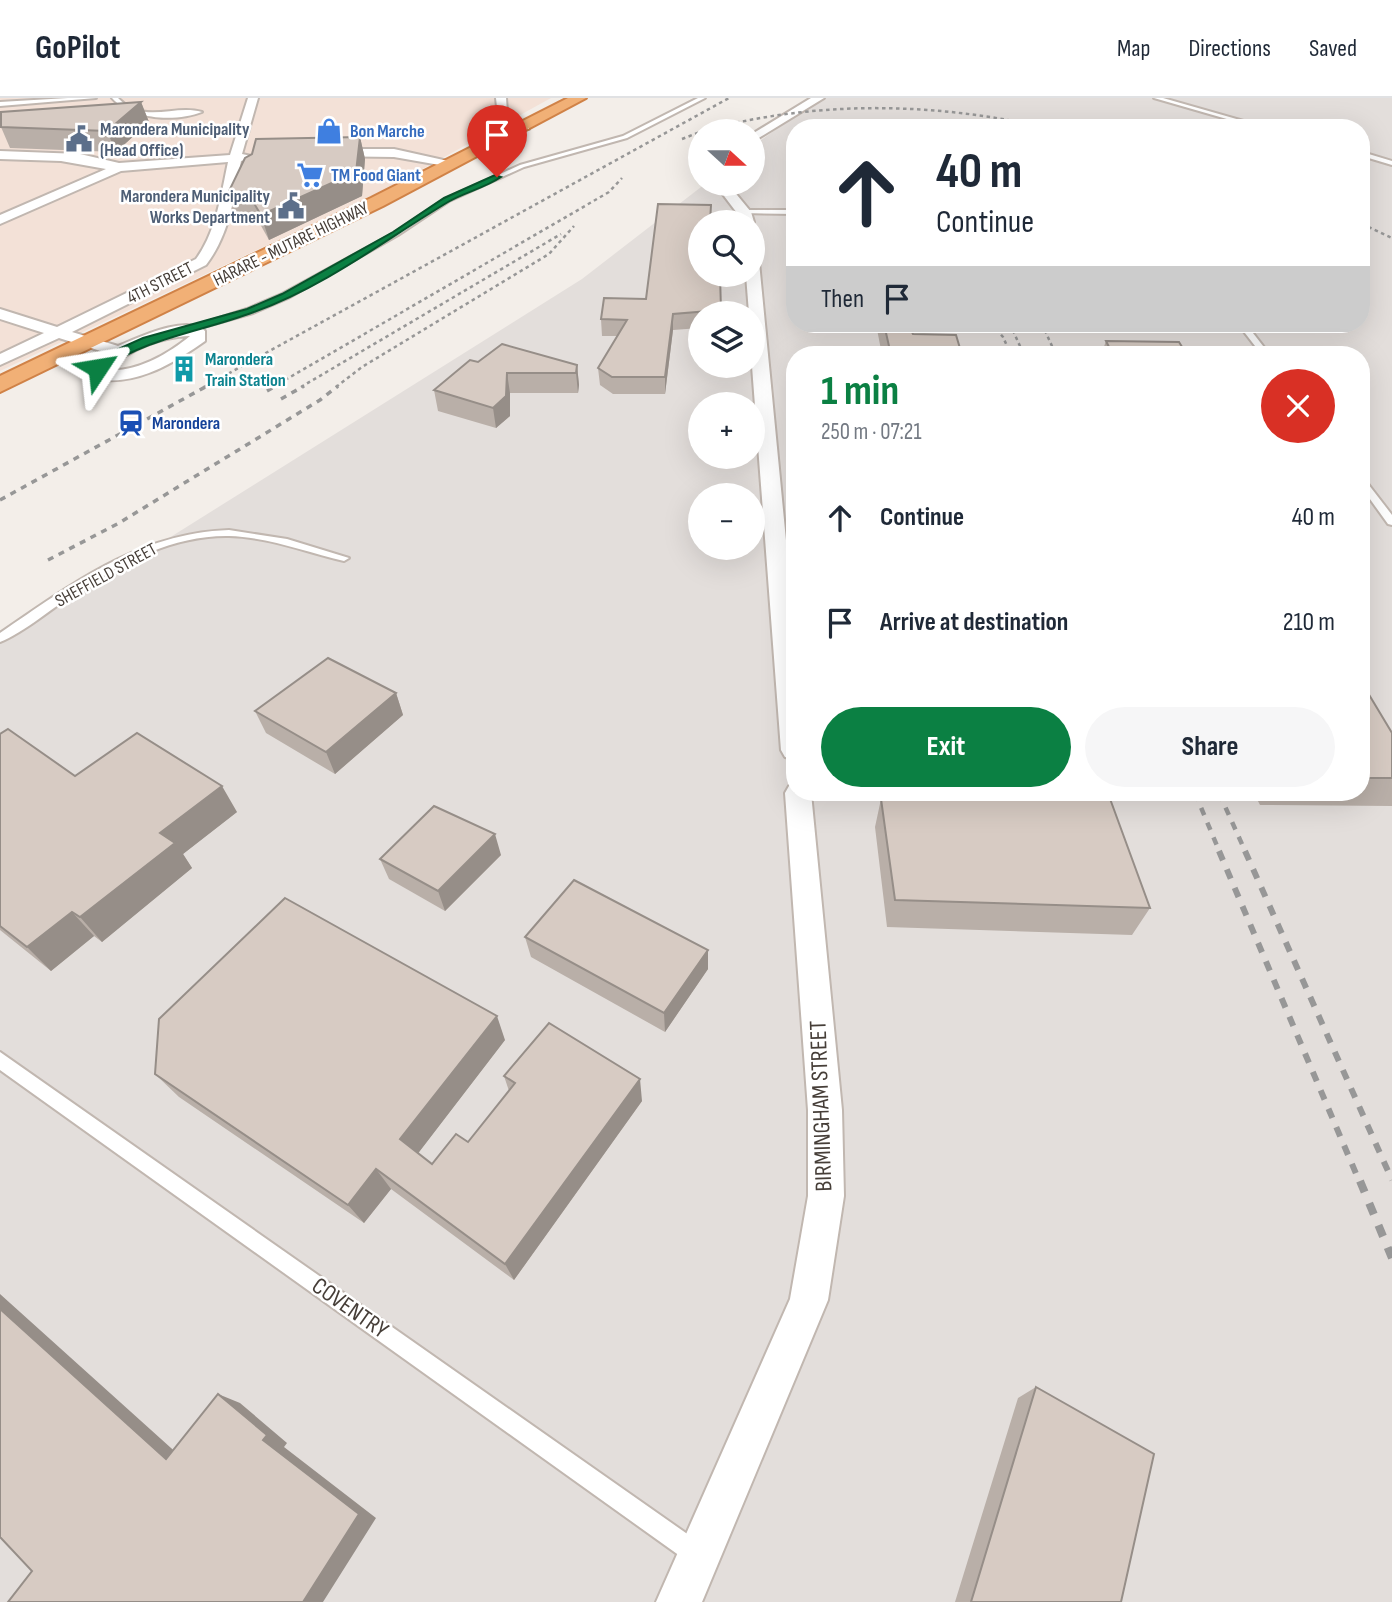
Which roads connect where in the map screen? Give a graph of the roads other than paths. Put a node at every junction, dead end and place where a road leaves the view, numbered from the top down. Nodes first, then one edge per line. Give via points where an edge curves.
1 (93, 98) edge
2 (115, 98) edge
3 (253, 98) edge
4 (501, 98) edge
5 (579, 98) edge
6 (702, 98) edge
7 (819, 98) edge
8 (1157, 98) edge
9 (0, 104) edge
10 (199, 112) dead end
11 (1233, 119) edge
12 (525, 127) junction
13 (765, 131) edge
14 (317, 153) edge
15 (0, 155) edge
16 (264, 156) edge
17 (240, 157) junction
18 (1370, 157) edge
19 (67, 159) junction
20 (141, 160) junction
21 (452, 163) junction
22 (1392, 163) edge
23 (119, 167) junction
24 (75, 187) junction
25 (730, 196) edge
26 (741, 210) edge
27 (786, 213) edge
28 (765, 215) edge
29 (0, 220) edge
30 (754, 287) edge
31 (0, 314) edge
32 (186, 330) junction
33 (56, 334) junction
34 (86, 344) junction
35 (119, 352) junction
36 (0, 360) edge
37 (0, 385) edge
38 (1370, 493) edge
39 (1392, 522) edge
40 (344, 558) dead end
41 (0, 638) edge
42 (786, 657) edge
43 (799, 801) edge
44 (0, 1060) edge
45 (700, 1556) junction
46 (679, 1602) edge

1 - 9 lane
2 - 10 lane via 137,112
3 - 17 street, 4TH STREET
4 - 12 street via 502,114
5 - 12 highway, HARARE - MUTARE HIGHWAY
6 - 32 lane via 625,137 510,171 447,200 285,296
7 - 13 street
8 - 11 lane
12 - 21 highway, HARARE - MUTARE HIGHWAY
14 - 21 street via 394,153
15 - 19 street
16 - 17 street
17 - 20 street
17 - 23 street
17 - 33 street, 4TH STREET via 225,210 201,262
18 - 22 lane
19 - 20 street
19 - 23 street
19 - 24 street via 76,171
20 - 23 street
21 - 34 highway, HARARE - MUTARE HIGHWAY
23 - 24 street
24 - 29 street
25 - 26 street
27 - 28 lane
30 - 42 street
31 - 33 street
32 - 35 street via 166,332
32 - 35 street via 197,331 200,338 130,376 97,374 98,368
33 - 34 street
33 - 36 street, 4TH STREET
34 - 35 street
34 - 37 highway, HARARE - MUTARE HIGHWAY
38 - 39 lane
40 - 41 lane, SHEFFIELD STREET via 259,536 226,532 191,536 132,556
43 - 45 street, BIRMINGHAM STREET via 825,1110 826,1196 809,1300
44 - 45 lane, COVENTRY
45 - 46 street, BIRMINGHAM STREET

